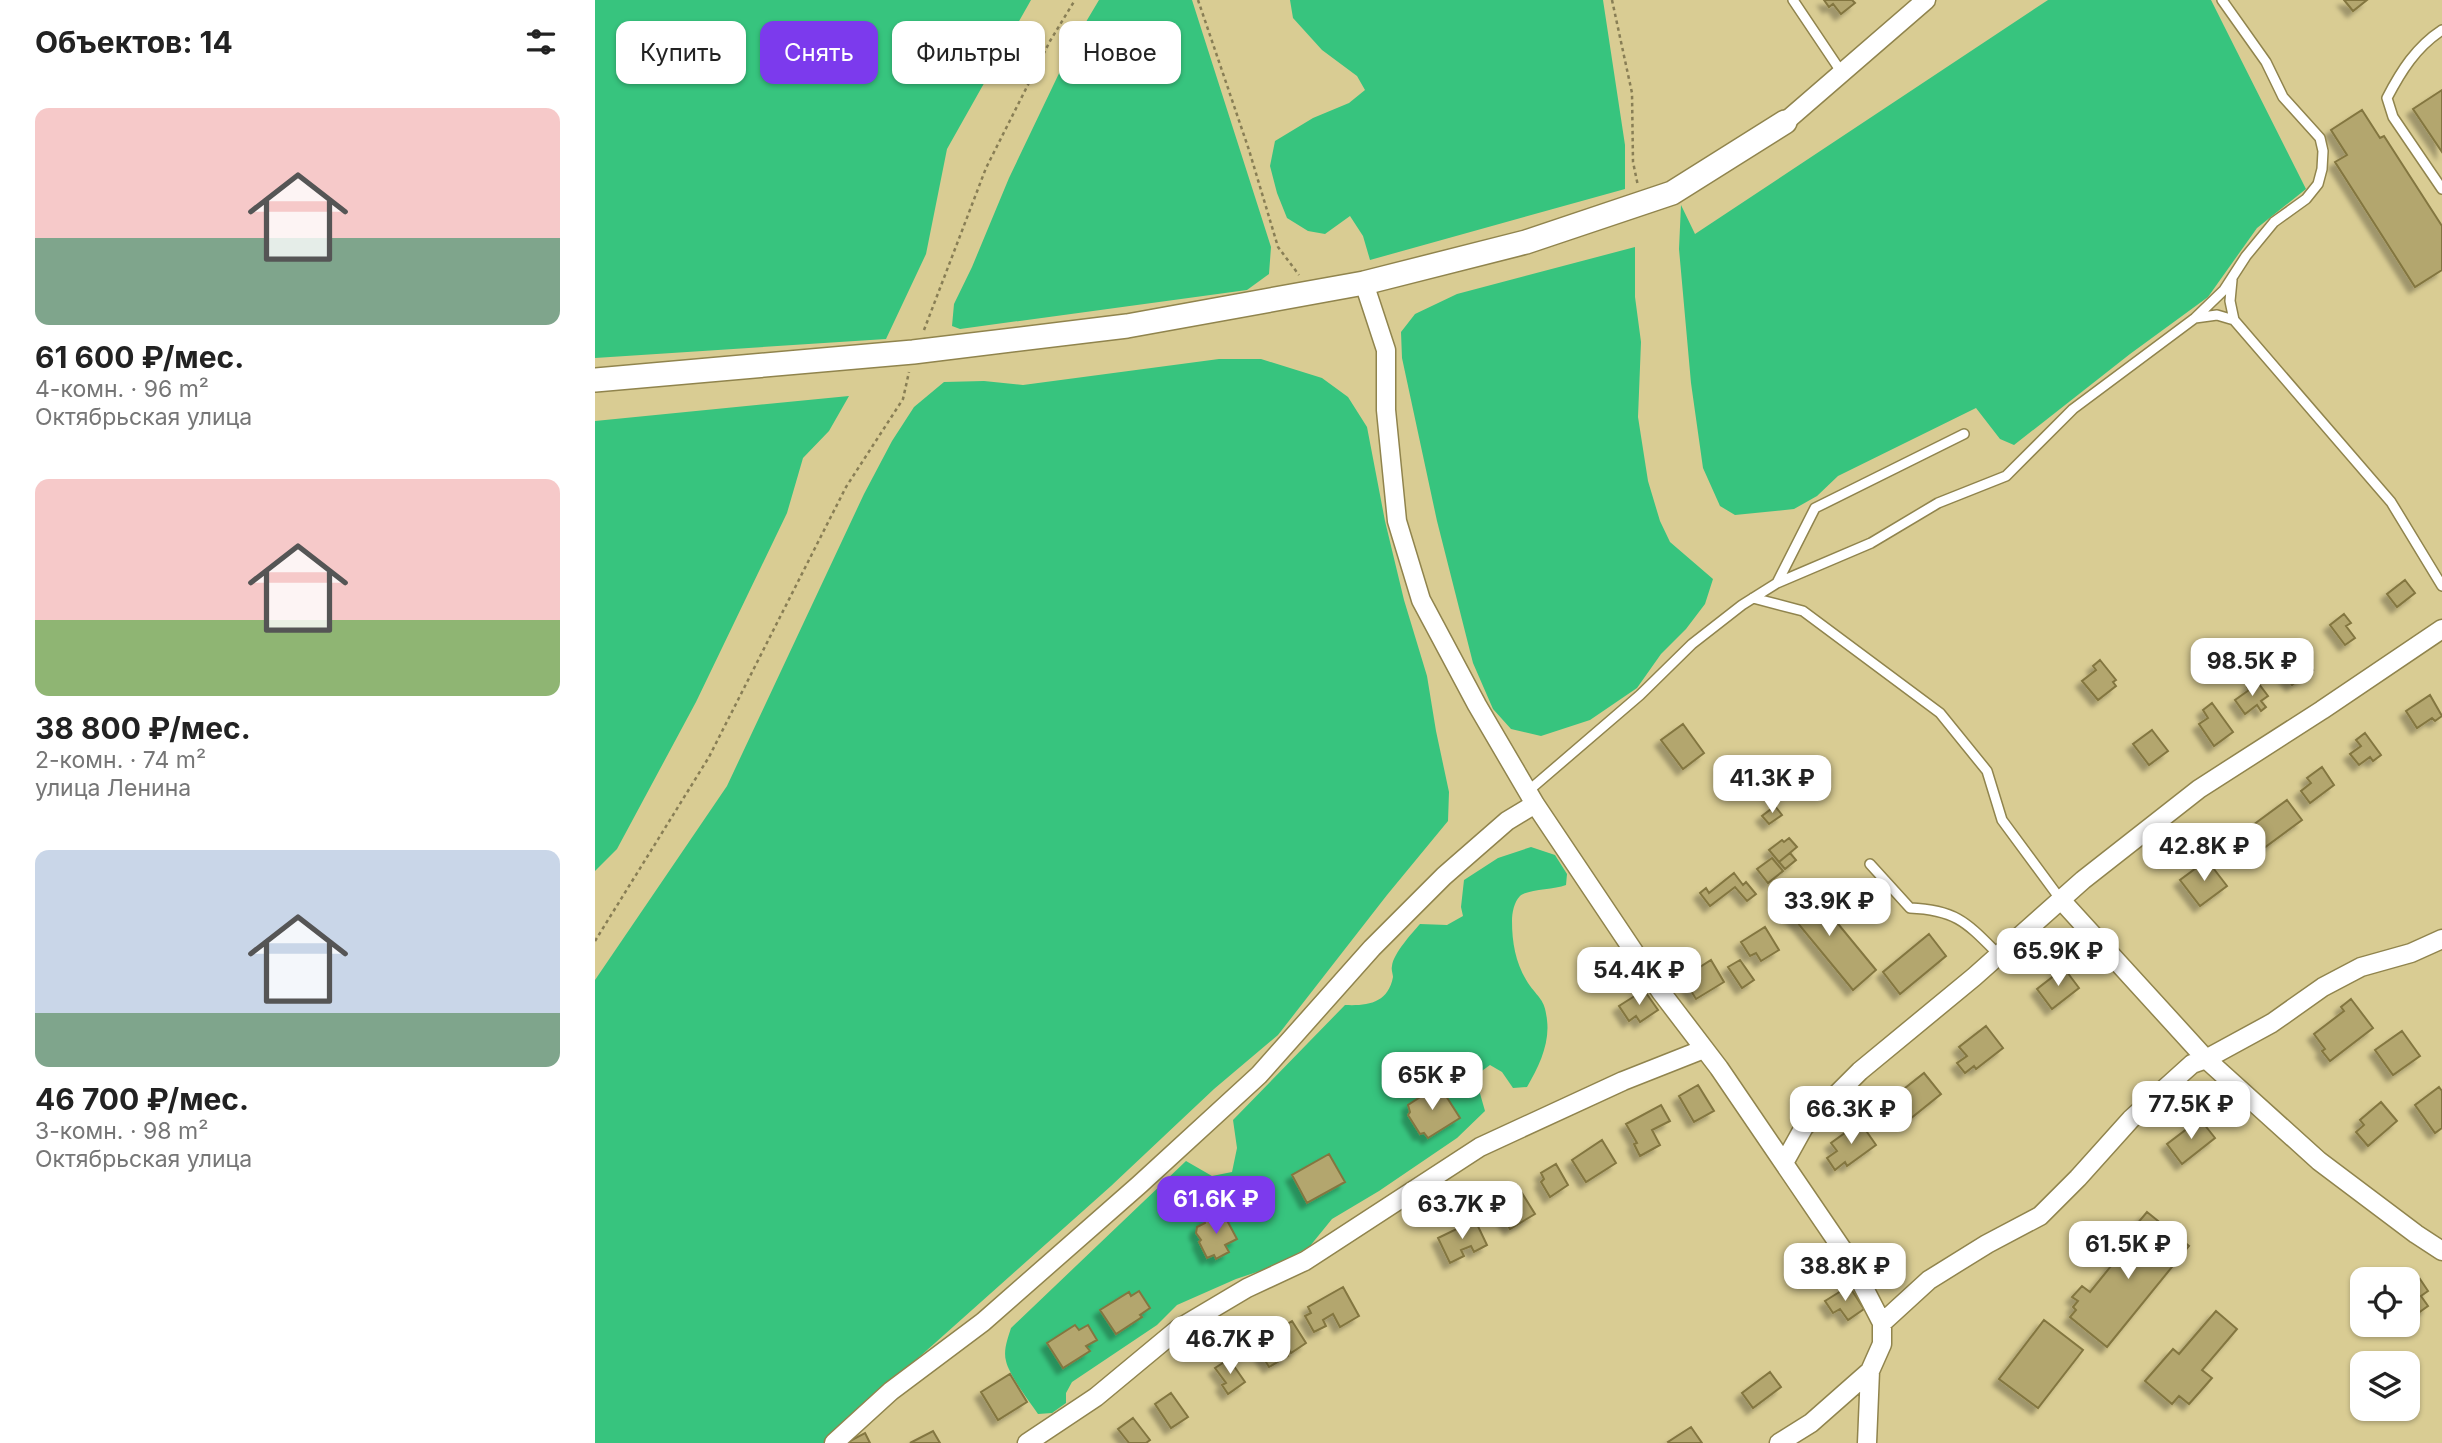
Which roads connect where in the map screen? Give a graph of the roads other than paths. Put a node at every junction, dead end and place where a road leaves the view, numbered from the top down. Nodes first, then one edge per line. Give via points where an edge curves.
1 (1793, 0) edge
2 (1926, 0) edge
3 (2222, 0) edge
4 (2442, 30) edge
5 (1842, 73) junction
6 (1785, 122) joint
7 (2442, 189) edge
8 (2232, 277) junction
9 (1364, 284) junction
10 (2195, 318) junction
11 (2234, 320) junction
12 (595, 380) edge
13 (1964, 434) dead end
14 (1777, 583) junction
15 (2442, 586) edge
16 (1753, 598) junction
17 (2442, 629) edge
18 (1531, 798) junction
19 (1870, 864) dead end
20 (2061, 900) junction
21 (2442, 939) edge
22 (1999, 955) junction
23 (1704, 1048) junction
24 (2206, 1059) junction
25 (1784, 1163) junction
26 (2442, 1251) edge
27 (1882, 1324) junction
28 (1870, 1371) junction
29 (834, 1443) edge
30 (1027, 1443) edge
31 (1779, 1443) edge
32 (1867, 1443) edge

1 - 5 lane
2 - 5 street
3 - 8 lane via 2266,62 2283,97 2319,138 2323,151 2318,184 2306,199 2274,222
4 - 7 lane via 2425,41 2387,98 2393,117
5 - 6 street
6 - 9 street via 1672,192 1526,242
8 - 10 lane
8 - 11 lane
9 - 12 street via 1127,326 913,352
9 - 18 street via 1386,350 1386,410 1397,521 1421,600
10 - 11 lane via 2217,315
10 - 14 lane via 2073,409 2006,476 1938,503 1871,543
11 - 15 lane via 2391,502
13 - 14 lane via 1815,508
14 - 16 lane
16 - 18 lane via 1692,644
16 - 20 lane via 1803,611 1940,713 1987,771 2002,820
17 - 20 street via 2199,789
18 - 23 street
18 - 29 street via 1372,948 1259,1075 983,1322 891,1391
19 - 22 lane via 1910,908 1954,915
20 - 22 street
20 - 24 street
21 - 24 street via 2361,967 2323,986 2272,1023
22 - 25 street via 1860,1071 1804,1127
23 - 25 street
23 - 30 street via 1480,1147 1305,1261 1247,1288 1178,1329 1096,1396
24 - 26 street via 2319,1161
24 - 27 street via 2192,1064 2131,1119 2040,1216 1929,1280
25 - 27 street via 1849,1259
27 - 28 street via 1882,1344
28 - 31 street via 1811,1423
28 - 32 street

